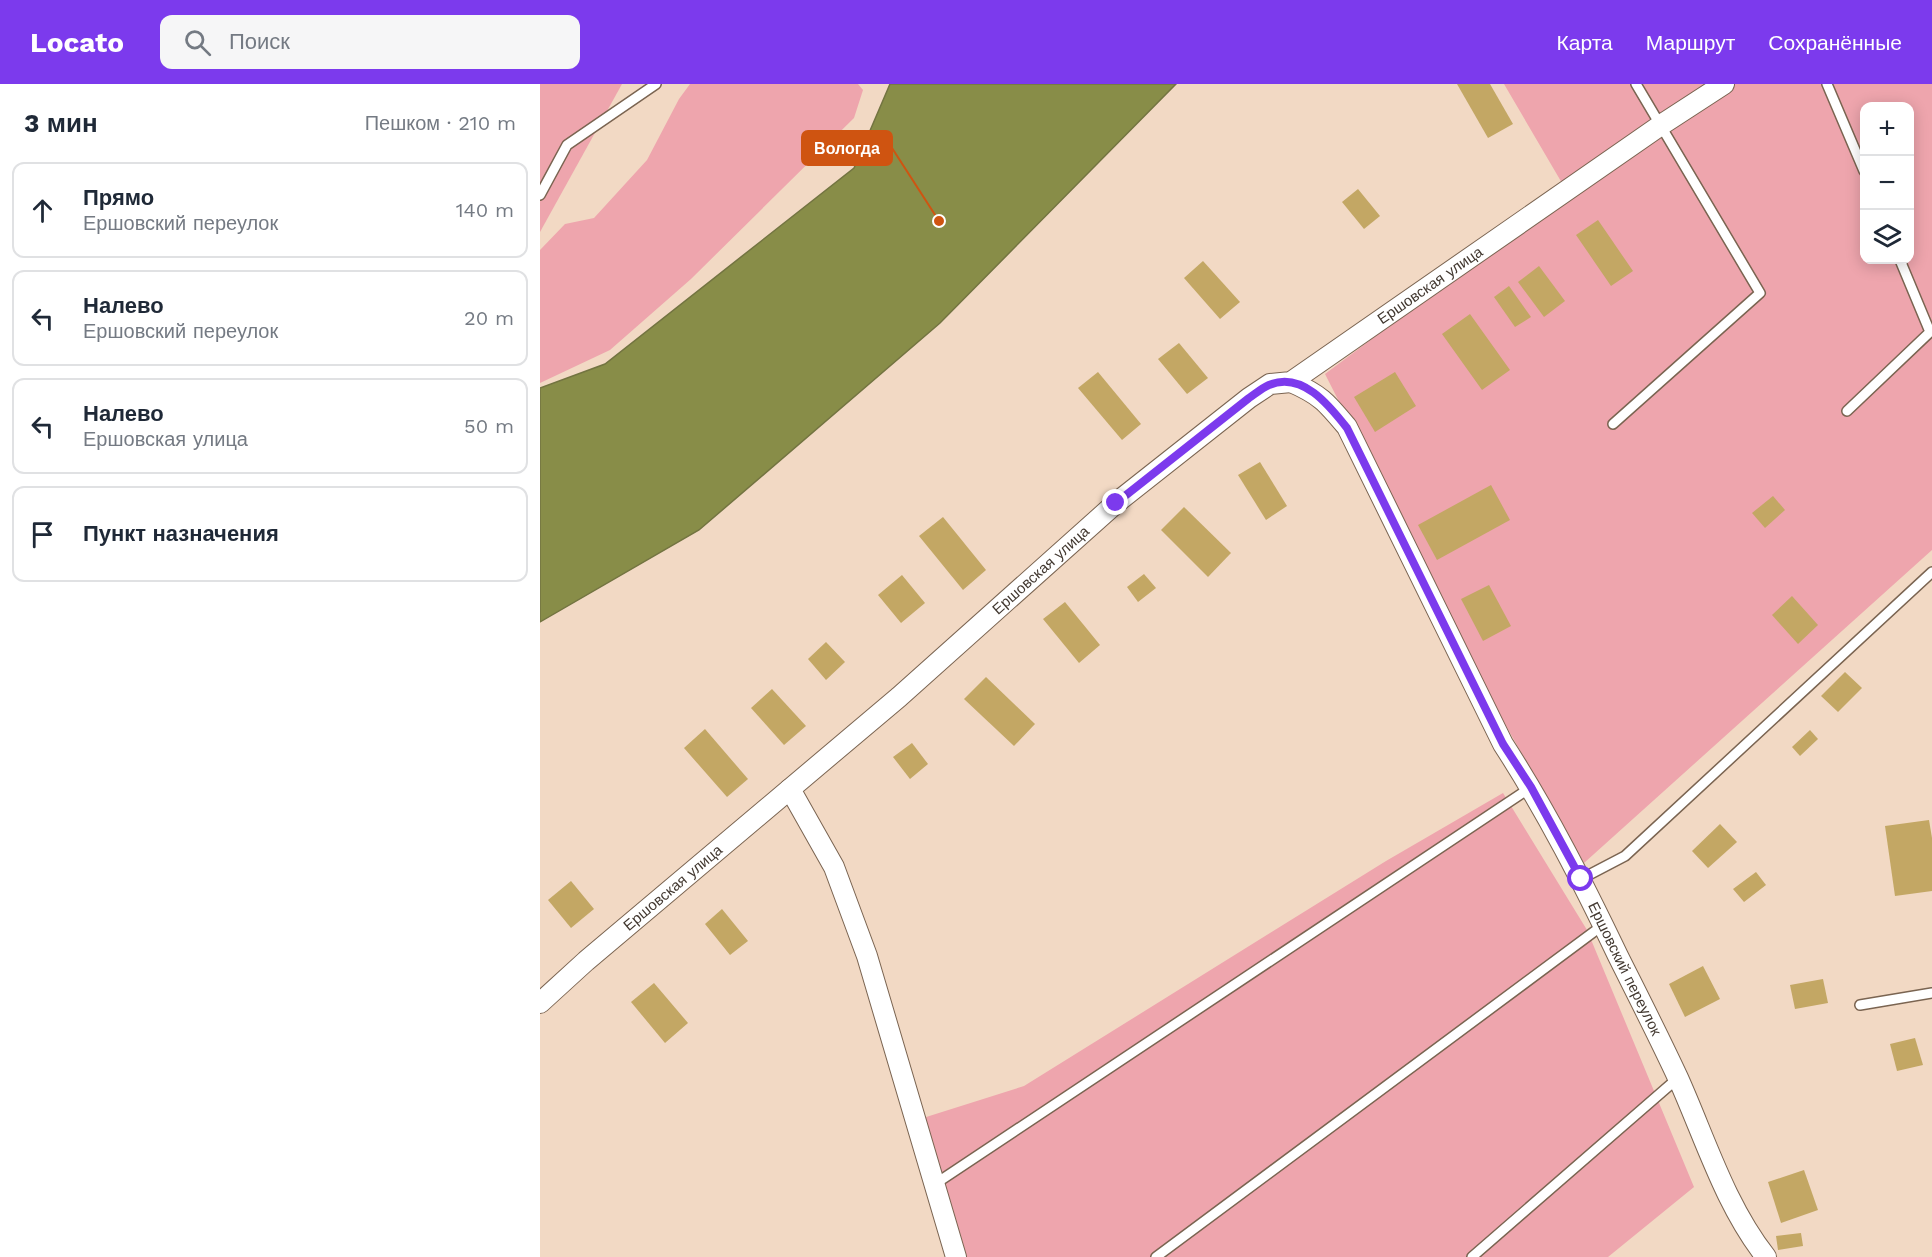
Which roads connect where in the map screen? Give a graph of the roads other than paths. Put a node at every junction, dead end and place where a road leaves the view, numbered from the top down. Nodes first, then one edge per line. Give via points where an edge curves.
1 (656, 84) edge
2 (1636, 84) edge
3 (1724, 84) edge
4 (1827, 84) edge
5 (1661, 125) junction
6 (1860, 162) edge
7 (540, 195) edge
8 (1902, 264) edge
9 (1291, 382) junction
10 (1847, 411) dead end
11 (1613, 424) dead end
12 (1932, 572) edge
13 (1531, 787) junction
14 (790, 789) junction
15 (1581, 879) junction
16 (1603, 925) junction
17 (1932, 993) edge
18 (540, 1003) edge
19 (1860, 1005) dead end
20 (1678, 1078) junction
21 (935, 1184) junction
22 (957, 1257) edge
23 (1156, 1257) edge
24 (1473, 1257) edge
25 (1766, 1257) edge

1 - 7 lane via 567,145
2 - 5 lane
3 - 5 street, Ершовская улица
4 - 6 lane
5 - 9 street, Ершовская улица
5 - 11 lane via 1760,293
8 - 10 lane via 1930,332
9 - 13 street, Ершовский переулок via 1325,401 1347,428 1503,744
9 - 14 street, Ершовская улица via 1270,384 1249,398 1116,503
12 - 15 lane via 1625,856
13 - 15 street, Ершовский переулок
13 - 21 lane
14 - 18 street, Ершовская улица
14 - 21 street via 834,867 863,945
15 - 16 street, Ершовский переулок
16 - 20 street, Ершовский переулок
16 - 23 lane
17 - 19 lane
20 - 24 lane
20 - 25 street, Ершовский переулок via 1744,1226
21 - 22 street

